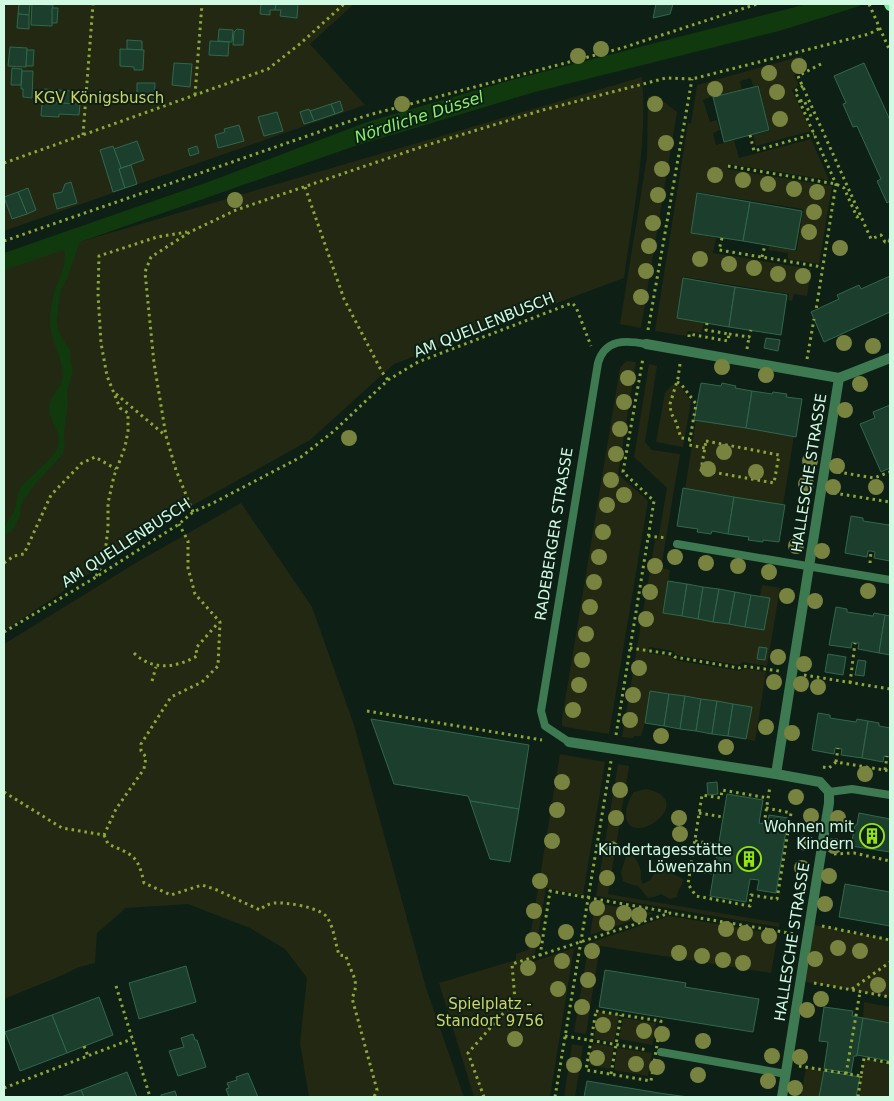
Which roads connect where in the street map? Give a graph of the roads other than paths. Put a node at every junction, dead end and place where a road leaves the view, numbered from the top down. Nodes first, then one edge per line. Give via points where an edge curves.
1 (646, 344) joint
2 (890, 358) edge
3 (839, 378) junction
4 (678, 544) dead end
5 (809, 566) junction
6 (890, 580) edge
7 (569, 742) joint
8 (774, 774) junction
9 (829, 792) junction
10 (890, 795) edge
11 (658, 1052) road end
12 (787, 1069) junction
13 (782, 1097) edge

1 - 3 street
1 - 7 lane, RADEBERGER STRASSE via 627,340 612,345 600,354 598,363 540,711 545,726
2 - 3 street, HALLESCHE STRASSE
3 - 5 street, HALLESCHE STRASSE
4 - 5 lane, HALLESCHE STRASSE
5 - 6 lane, HALLESCHE STRASSE
5 - 8 street, HALLESCHE STRASSE
7 - 8 street, RADEBERGER STRASSE
8 - 9 street via 820,782
9 - 10 lane via 852,789
9 - 12 street, HALLESCHE STRASSE
11 - 12 lane
12 - 13 street, HALLESCHE STRASSE

